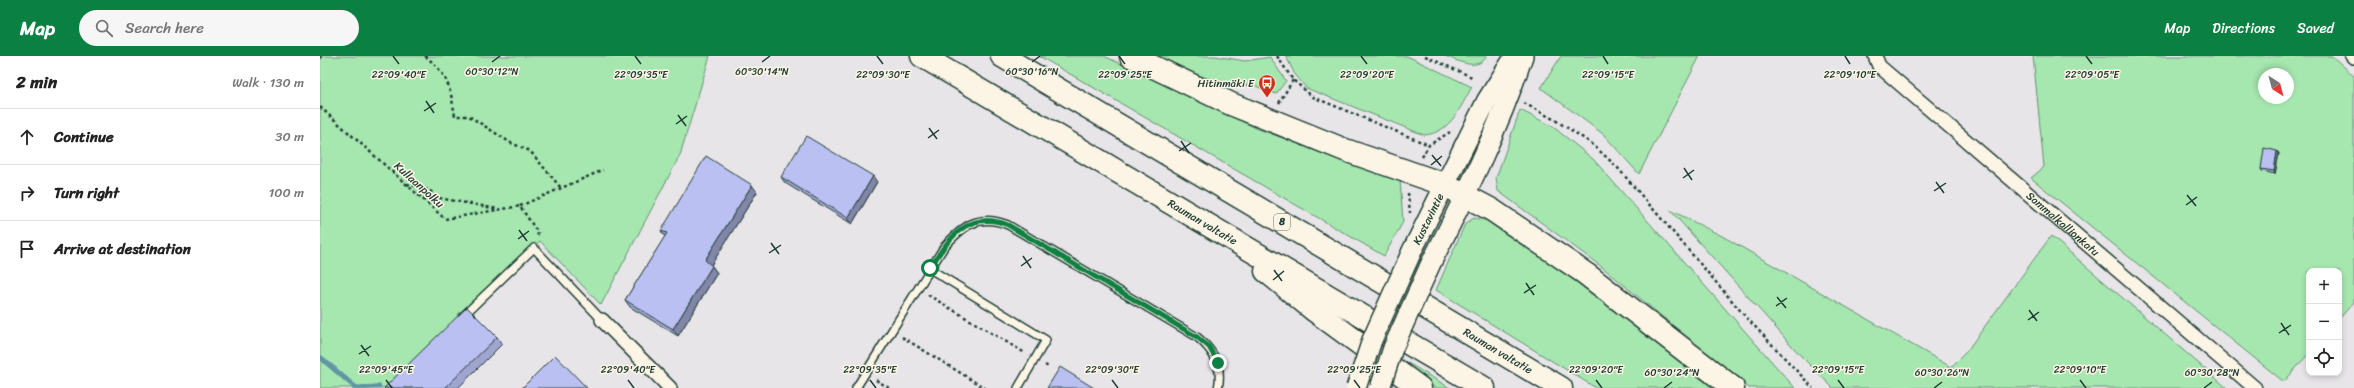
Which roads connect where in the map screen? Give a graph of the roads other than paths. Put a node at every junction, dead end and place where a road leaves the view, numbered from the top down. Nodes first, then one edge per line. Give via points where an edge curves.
1 (922, 56) edge
2 (1002, 56) edge
3 (1130, 56) edge
4 (1515, 56) edge
5 (1523, 56) edge
6 (1875, 56) edge
7 (1443, 184) junction
8 (1466, 196) junction
9 (1213, 227) junction
10 (930, 268) junction
11 (602, 320) joint
12 (455, 323) edge
13 (670, 388) edge
14 (856, 388) edge
15 (1018, 388) edge
16 (1218, 388) edge
17 (1356, 388) edge
18 (1380, 388) edge
19 (1420, 388) edge
20 (1484, 388) edge
21 (1561, 388) edge
22 (1733, 388) edge
23 (2254, 388) edge

1 - 9 highway, Rauman valtatie
2 - 21 highway, Rauman valtatie / 8
3 - 7 highway via 1281,125
4 - 7 main road, Kustavintie via 1487,100
5 - 8 main road via 1505,109
6 - 23 street, Sammalkallionkatu via 1879,66
7 - 8 highway
7 - 17 main road, Kustavintie, bridge via 1372,340
8 - 18 main road, bridge via 1431,263 1393,348
8 - 22 highway via 1492,210 1586,274
9 - 19 highway via 1315,311
9 - 20 highway, Rauman valtatie
10 - 14 lane
10 - 15 lane via 1046,340
10 - 16 lane via 959,230 971,223 994,220 1008,225 1197,337 1209,347 1218,363
11 - 12 lane via 534,248
11 - 13 street

